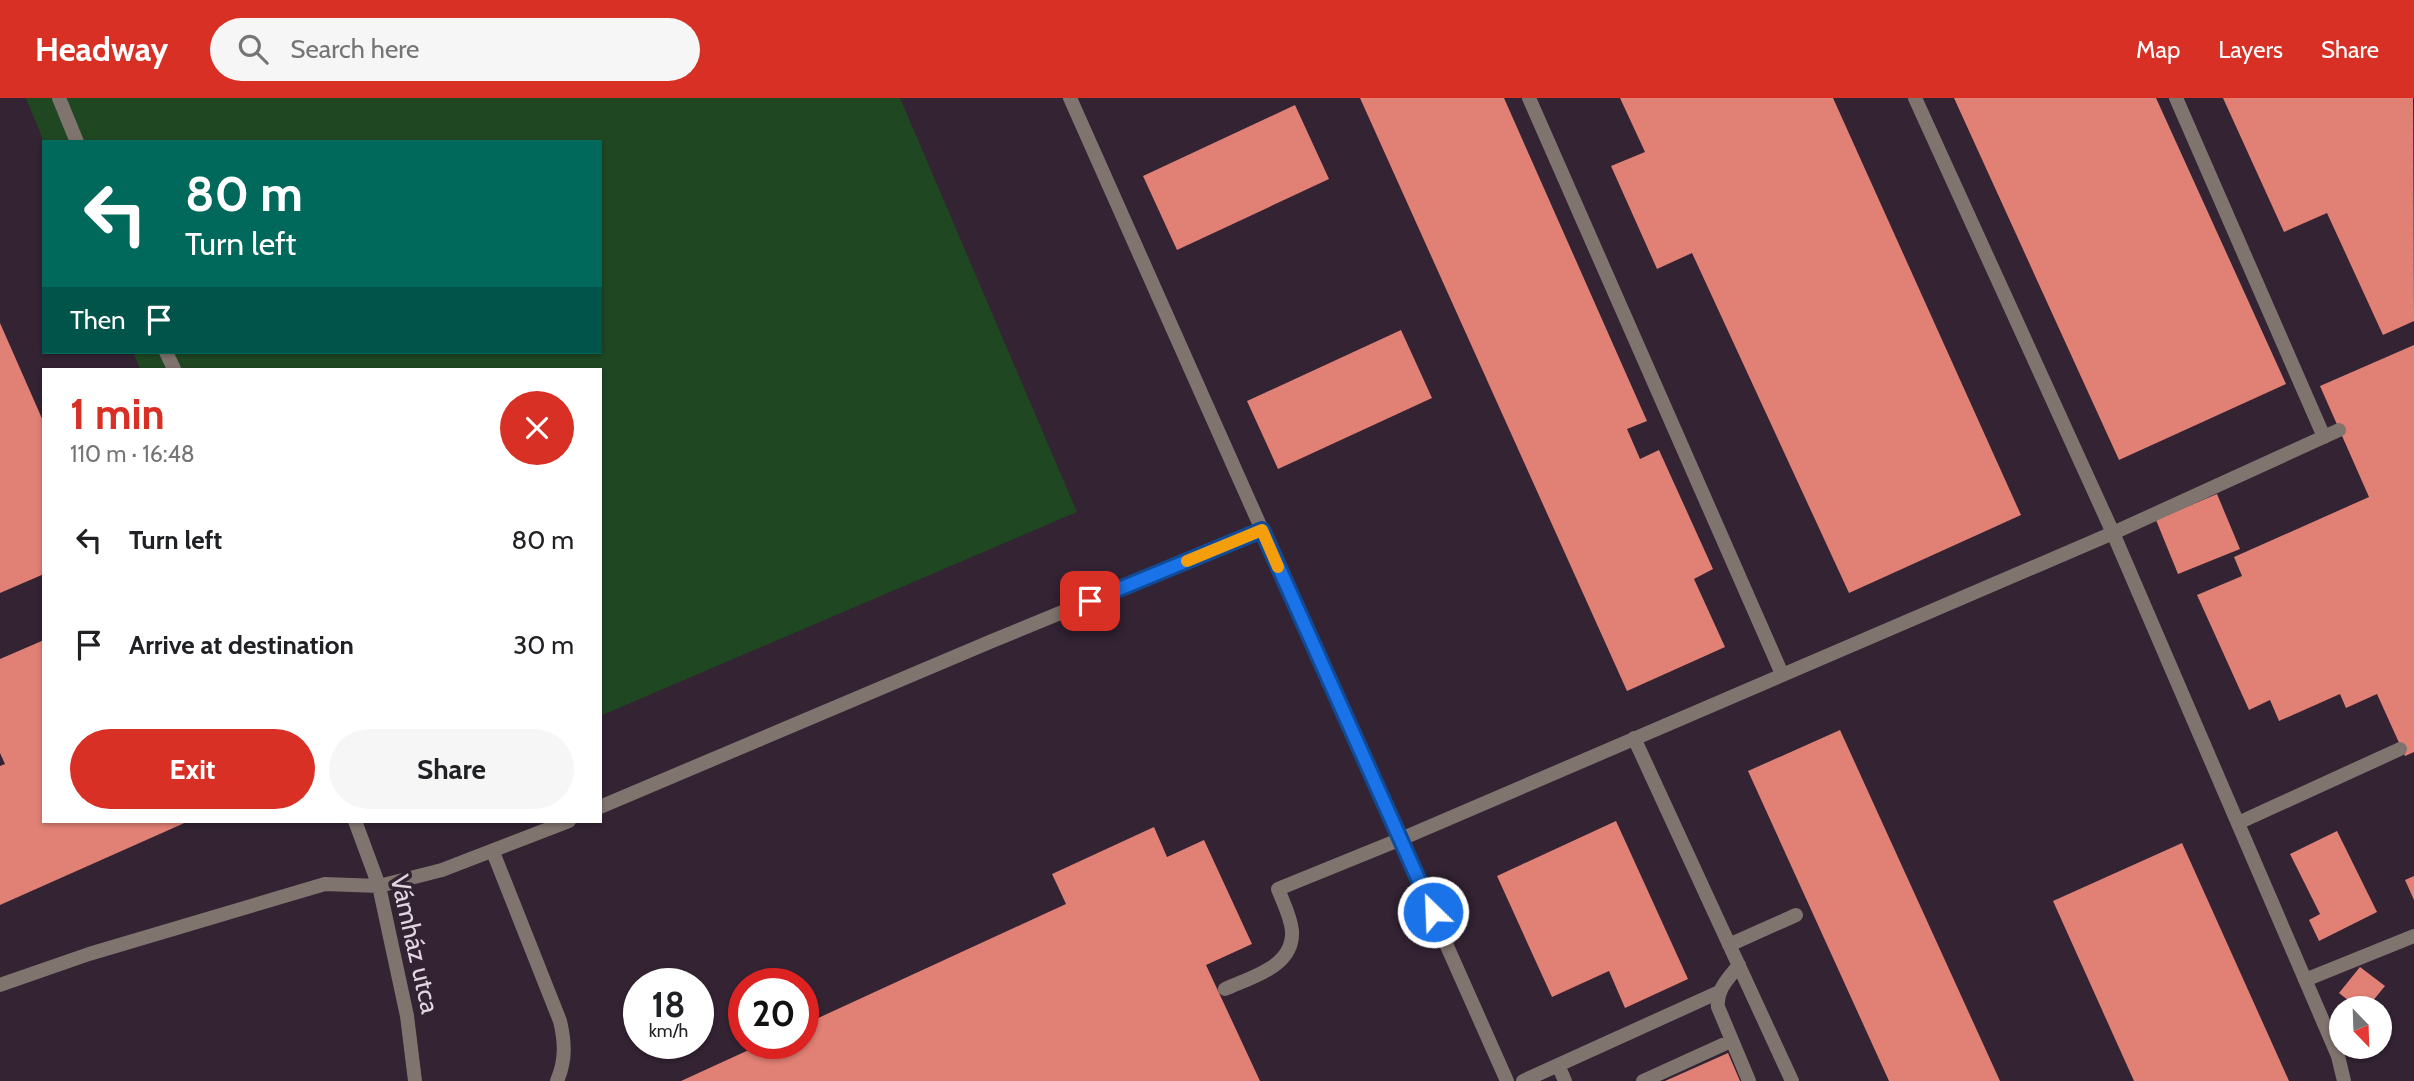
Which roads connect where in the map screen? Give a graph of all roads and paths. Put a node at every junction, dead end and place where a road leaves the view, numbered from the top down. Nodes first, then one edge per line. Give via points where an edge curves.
1 (59, 98) edge
2 (1070, 98) edge
3 (1529, 98) edge
4 (1914, 98) edge
5 (2176, 98) edge
6 (76, 140) edge
7 (2339, 430) dead end
8 (2324, 437) junction
9 (1262, 530) junction
10 (2113, 533) junction
11 (1782, 674) junction
12 (1633, 738) junction
13 (2400, 749) dead end
14 (602, 806) edge
15 (356, 823) edge
16 (564, 823) edge
17 (2238, 823) junction
18 (1401, 839) junction
19 (493, 852) junction
20 (379, 886) junction
21 (1796, 915) dead end
22 (2414, 936) edge
23 (1729, 945) junction
24 (1739, 965) junction
25 (2305, 980) junction
26 (0, 985) edge
27 (1225, 989) dead end
28 (1718, 992) junction
29 (1731, 1041) junction
30 (1558, 1065) junction
31 (415, 1081) edge
32 (557, 1081) edge
33 (1507, 1081) edge
34 (1524, 1081) edge
35 (1565, 1081) edge
36 (1643, 1081) edge
37 (1749, 1081) edge
38 (1792, 1081) edge
39 (2344, 1081) edge

1 - 6 street
2 - 9 street
3 - 11 street
4 - 10 street
5 - 8 street
7 - 8 street
8 - 10 street
9 - 14 street
9 - 18 street
10 - 11 street
10 - 17 street
11 - 12 street
12 - 18 street
12 - 23 street
13 - 17 street
15 - 20 street, Vámház utca
16 - 19 street
17 - 25 street
18 - 27 street via 1278,889 1292,934 1284,956 1274,967
18 - 33 street
19 - 20 street
19 - 32 street via 559,1021 565,1046
20 - 26 street via 325,884
20 - 31 street, Vámház utca via 407,1016
21 - 23 street
22 - 25 street
23 - 24 street
24 - 28 street
24 - 38 street
25 - 39 street
28 - 29 street via 1718,1007
28 - 30 street
29 - 36 street
29 - 37 street
30 - 34 street
30 - 35 street

